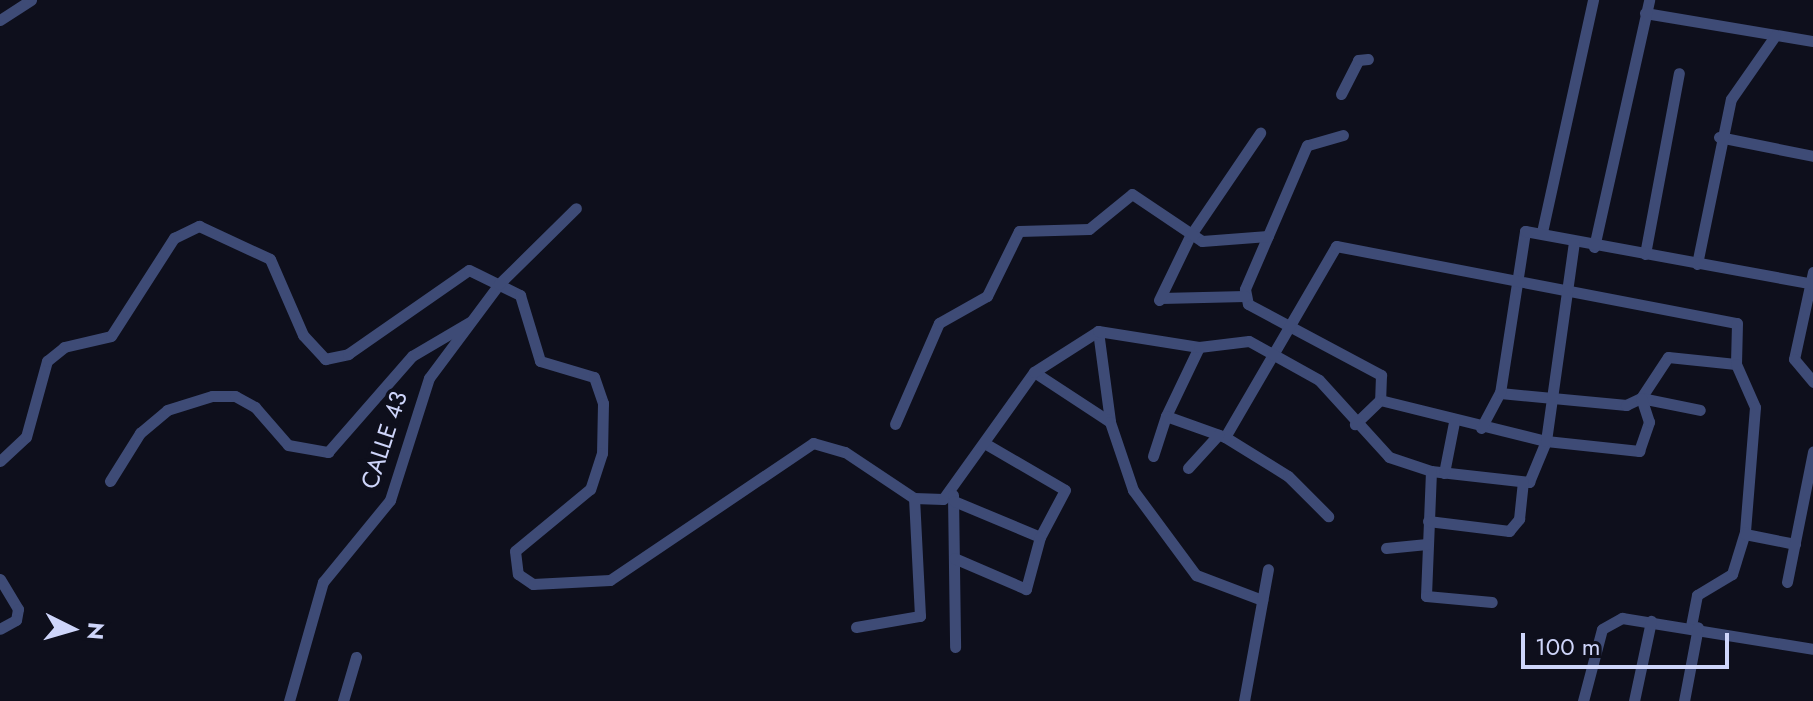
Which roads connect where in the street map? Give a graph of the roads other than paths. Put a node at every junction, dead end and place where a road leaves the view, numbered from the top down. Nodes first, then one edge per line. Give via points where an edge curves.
1 (31, 0) edge
2 (1593, 0) edge
3 (1649, 0) edge
4 (1645, 13) junction
5 (0, 20) edge
6 (1775, 36) junction
7 (1813, 41) edge
8 (1368, 59) dead end
9 (1679, 73) dead end
10 (1341, 94) dead end
11 (1260, 133) dead end
12 (1343, 135) dead end
13 (1719, 137) junction
14 (1813, 156) edge
15 (576, 208) dead end
16 (1542, 232) junction
17 (1190, 236) junction
18 (1268, 236) junction
19 (1574, 243) junction
20 (1594, 247) junction
21 (1645, 254) junction
22 (1697, 264) junction
23 (1520, 280) junction
24 (1812, 280) edge
25 (499, 284) junction
26 (1565, 292) junction
27 (1245, 296) junction
28 (470, 322) junction
29 (1297, 324) junction
30 (1098, 331) junction
31 (1199, 347) junction
32 (1276, 358) junction
33 (1736, 364) junction
34 (1034, 372) junction
35 (1813, 382) edge
36 (1500, 393) junction
37 (1641, 398) junction
38 (1380, 400) junction
39 (1551, 403) junction
40 (1700, 410) dead end
41 (1166, 416) junction
42 (1110, 422) junction
43 (1454, 422) junction
44 (895, 424) dead end
45 (1355, 424) junction
46 (1481, 428) junction
47 (1222, 436) junction
48 (1546, 441) junction
49 (986, 444) junction
50 (1813, 452) edge
51 (1153, 456) dead end
52 (0, 461) edge
53 (1188, 468) dead end
54 (1431, 471) junction
55 (1444, 473) junction
56 (110, 481) dead end
57 (1523, 482) junction
58 (953, 496) junction
59 (914, 498) junction
60 (1807, 515) edge
61 (1328, 516) dead end
62 (1428, 521) junction
63 (1745, 534) junction
64 (1040, 537) junction
65 (1427, 544) junction
66 (1795, 544) junction
67 (1386, 548) dead end
68 (954, 558) junction
69 (1268, 569) dead end
70 (0, 579) edge
71 (1787, 582) dead end
72 (1262, 600) junction
73 (1492, 602) dead end
74 (1651, 621) junction
75 (856, 627) dead end
76 (1694, 627) junction
77 (0, 629) edge
78 (955, 647) dead end
79 (1813, 649) edge
80 (356, 657) dead end
81 (289, 701) edge
82 (343, 701) edge
83 (1244, 701) edge
84 (1583, 701) edge
85 (1634, 701) edge
86 (1684, 701) edge

1 - 5 street
2 - 16 street
3 - 4 street
4 - 6 street
4 - 20 street
6 - 7 street
6 - 13 street via 1731,99
8 - 10 street via 1358,60
9 - 21 street
11 - 17 street
12 - 18 street via 1307,145
13 - 14 street
13 - 22 street
15 - 25 street, CALLE 43
16 - 19 street
16 - 23 street via 1525,231
17 - 18 street
17 - 27 street via 1160,299
17 - 44 street via 1132,194 1089,229 1019,231 987,296 939,323
18 - 27 street
19 - 20 street
19 - 26 street
20 - 21 street
21 - 22 street
22 - 24 street
23 - 26 street
23 - 29 street via 1336,246
23 - 36 street
24 - 35 street via 1794,359
25 - 28 street, CALLE 43
25 - 52 street via 477,271 462,272 348,354 325,359 307,342 270,259 190,226 174,238 111,336 64,347 47,361 26,437
25 - 59 street via 526,303 540,361 594,377 603,403 598,474 590,489 515,551 526,582 610,580 813,443 865,462
26 - 33 street via 1737,323
26 - 39 street
27 - 29 street via 1248,304
28 - 56 street via 412,356 328,452 288,445 255,407 235,396 212,396 167,410 140,433
28 - 81 street, CALLE 43 via 418,399 390,500 323,582
29 - 32 street
29 - 38 street via 1381,375
30 - 31 street
30 - 34 street
30 - 42 street
31 - 32 street via 1249,341
31 - 41 street
32 - 45 street via 1319,380
32 - 47 street
33 - 37 street via 1668,357
33 - 63 street via 1755,407
34 - 42 street
34 - 49 street
36 - 39 street
36 - 46 street
37 - 39 street via 1626,405
37 - 40 street
37 - 48 street via 1649,422 1639,451
38 - 43 street
38 - 45 street
39 - 48 street
41 - 47 street
41 - 51 street
42 - 72 street via 1133,490 1196,575
43 - 46 street
43 - 55 street
45 - 54 street via 1389,457
46 - 48 street
47 - 53 street
47 - 61 street via 1288,476
48 - 57 street via 1537,474
49 - 58 street
49 - 64 street via 1065,490
50 - 60 street
54 - 55 street
54 - 62 street
55 - 57 street
57 - 62 street via 1519,519 1509,531
58 - 59 street
58 - 64 street
58 - 68 street
59 - 75 street via 920,616
60 - 66 street
62 - 65 street
63 - 66 street
63 - 76 street via 1732,574 1697,595
64 - 68 street via 1026,589
65 - 67 street
65 - 73 street via 1426,596
66 - 71 street
68 - 78 street
69 - 72 street
70 - 77 street via 18,609 16,620
72 - 83 street
74 - 76 street
74 - 84 street via 1622,618 1602,629
74 - 85 street
76 - 79 street
76 - 86 street
80 - 82 street

